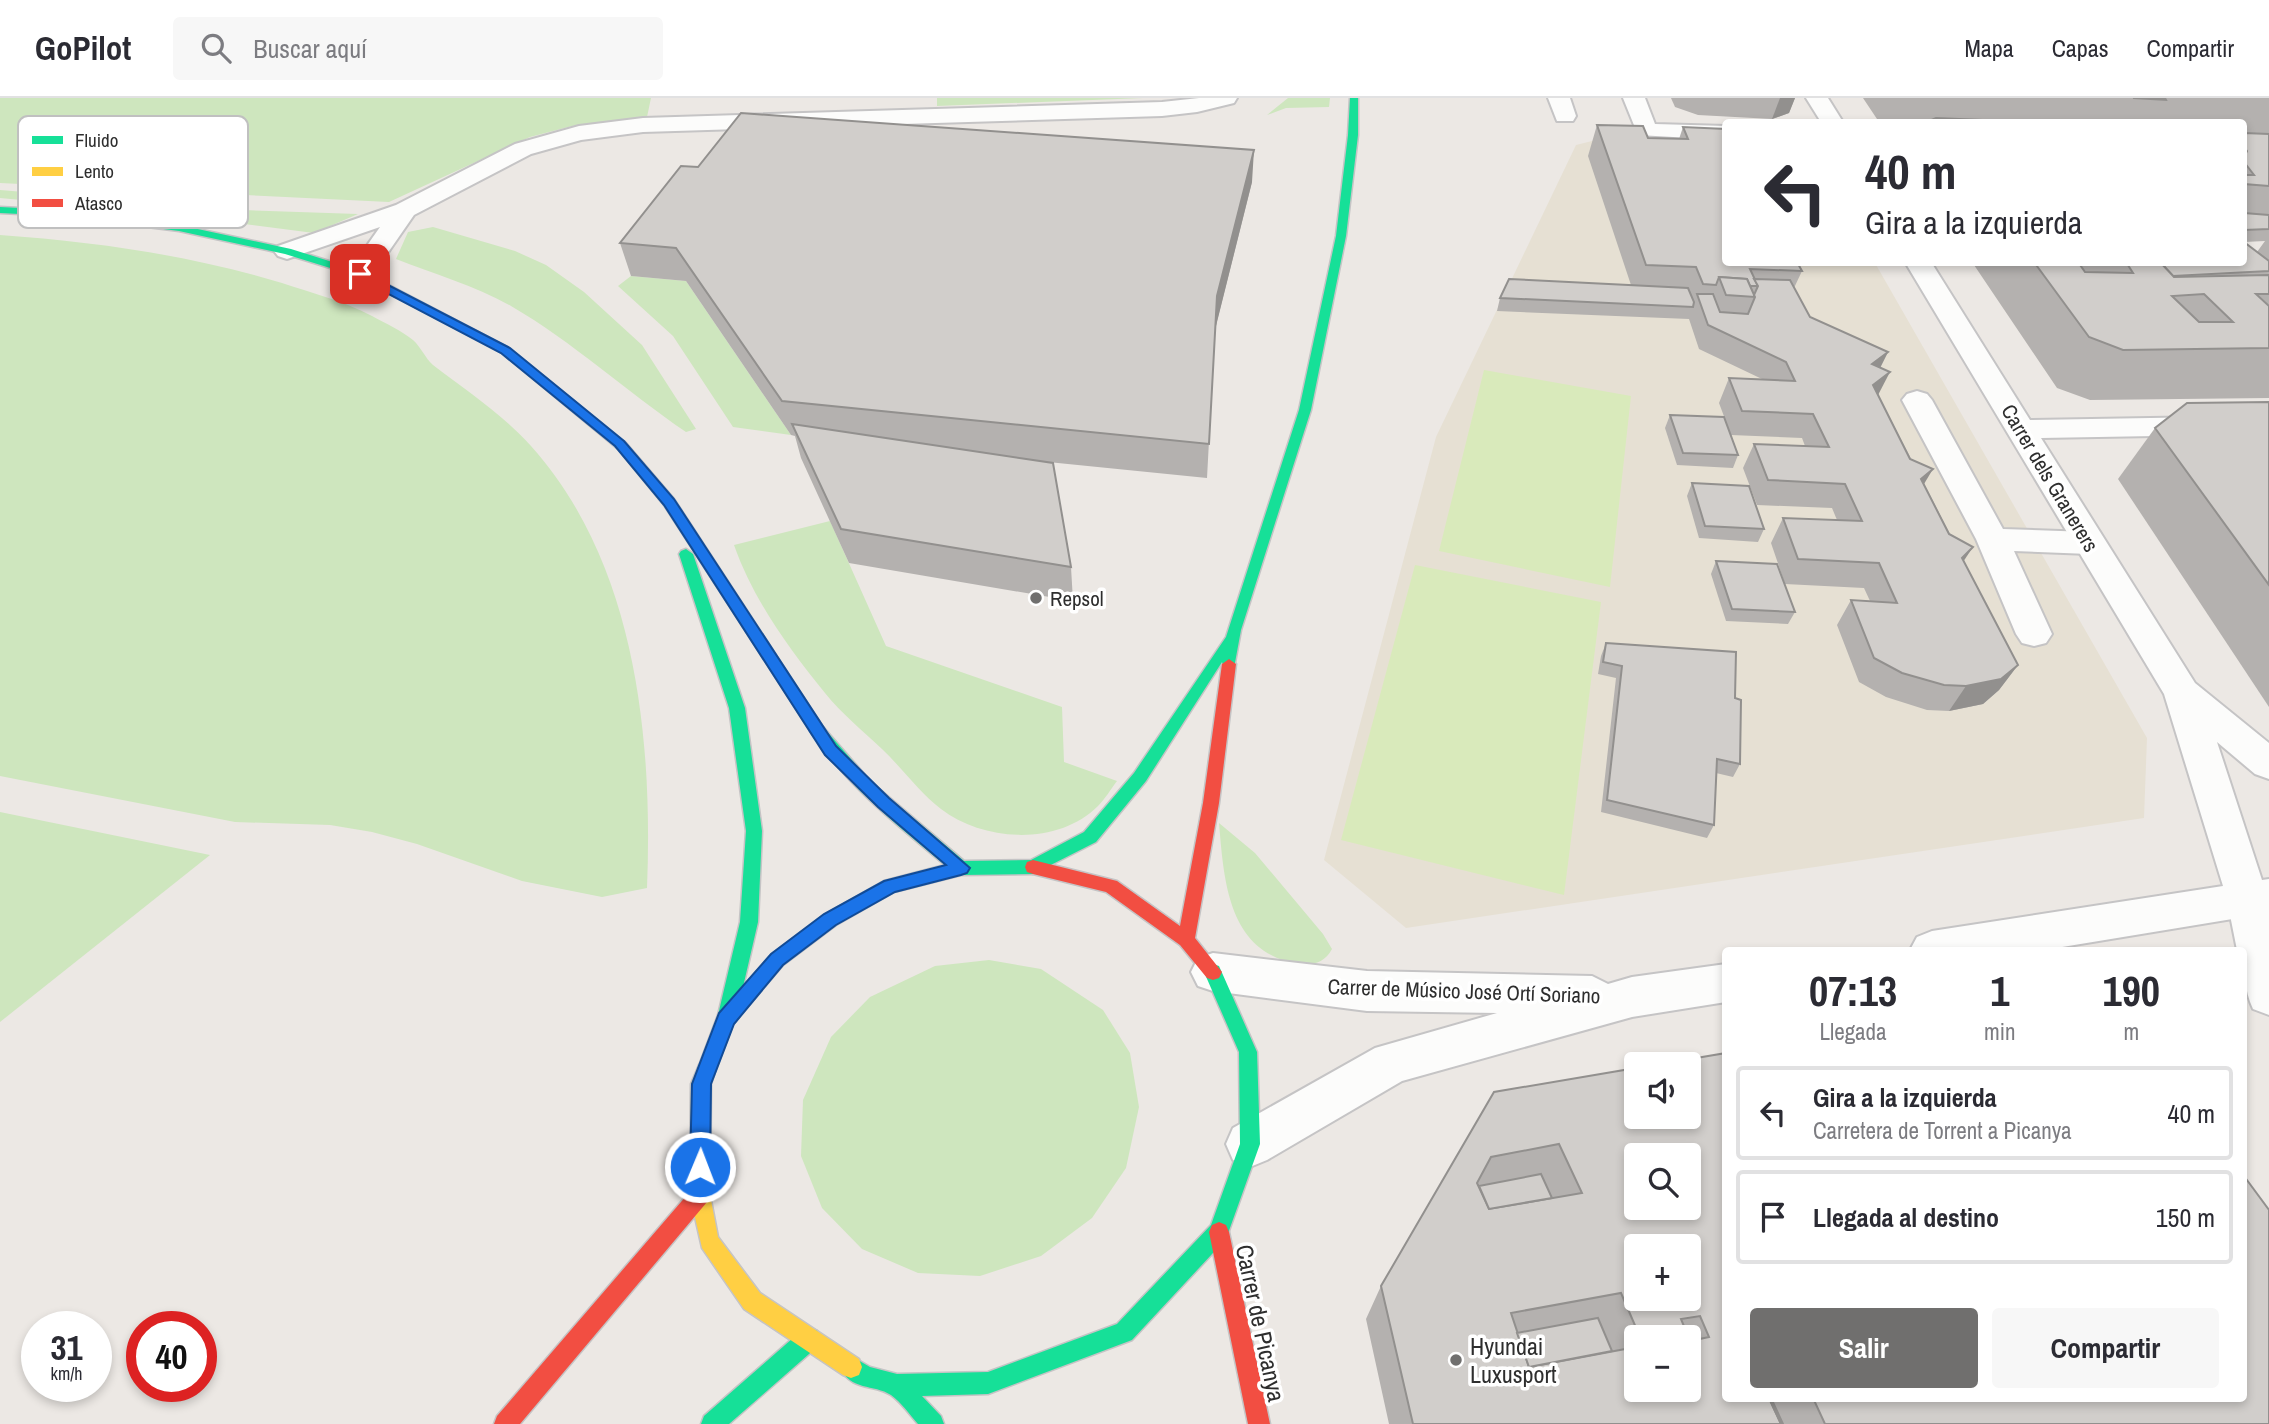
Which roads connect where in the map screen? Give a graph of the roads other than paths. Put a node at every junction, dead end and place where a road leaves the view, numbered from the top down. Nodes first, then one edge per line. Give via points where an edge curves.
1 (1226, 98) edge
2 (1354, 98) edge
3 (1634, 98) edge
4 (1817, 98) edge
5 (1830, 119) edge
6 (1722, 133) edge
7 (0, 210) edge
8 (405, 210) junction
9 (18, 211) edge
10 (172, 228) edge
11 (287, 251) junction
12 (1920, 266) edge
13 (360, 274) junction
14 (1916, 400) dead end
15 (2269, 425) edge
16 (2020, 429) junction
17 (669, 502) junction
18 (1992, 538) junction
19 (2089, 543) junction
20 (1234, 630) junction
21 (2034, 634) dead end
22 (2182, 693) junction
23 (2269, 764) edge
24 (1032, 867) junction
25 (961, 868) junction
26 (2259, 898) edge
27 (2051, 941) edge
28 (1972, 947) edge
29 (1200, 956) junction
30 (1722, 984) edge
31 (2269, 995) edge
32 (1632, 998) junction
33 (726, 1019) junction
34 (1250, 1144) junction
35 (700, 1195) junction
36 (1219, 1232) junction
37 (809, 1339) junction
38 (897, 1385) junction
39 (505, 1424) edge
40 (712, 1424) edge
41 (933, 1424) edge
42 (1259, 1424) edge

1 - 8 street via 1162,109 643,125 579,133 523,149
2 - 20 street via 1341,236 1305,410
3 - 6 street via 1646,130
4 - 5 street
7 - 9 street
8 - 11 street
8 - 13 street
10 - 11 street
11 - 13 street
12 - 16 street, Carrer dels Granerers
13 - 17 street via 505,350 620,444
14 - 18 street
15 - 16 street
16 - 19 street, Carrer dels Granerers
17 - 25 street via 831,751 883,803
17 - 33 street via 737,708 754,831 749,922
18 - 19 street
18 - 21 street
19 - 22 street, Carrer dels Granerers
20 - 24 street via 1140,777 1090,837
20 - 29 street via 1211,803
22 - 23 street, Carrer dels Granerers
22 - 26 street, Carrer dels Granerers
24 - 25 street
24 - 29 street via 1111,887
25 - 33 street via 890,886 830,920 777,960
26 - 27 street
26 - 31 street, Carrer dels Granerers
27 - 28 street
29 - 32 street, Carrer de Músico José Ortí Soriano via 1367,990
29 - 34 street via 1248,1052
30 - 32 street, Carrer de Músico José Ortí Soriano
32 - 34 street, Carrer de Músico José Ortí Soriano via 1391,1063
33 - 35 street via 701,1084
34 - 36 street
35 - 37 street via 709,1241 752,1301
35 - 39 street
36 - 38 street via 1124,1332 988,1383
36 - 42 street, Carrer de Picanya
37 - 38 street via 865,1377
37 - 40 street
38 - 41 street

